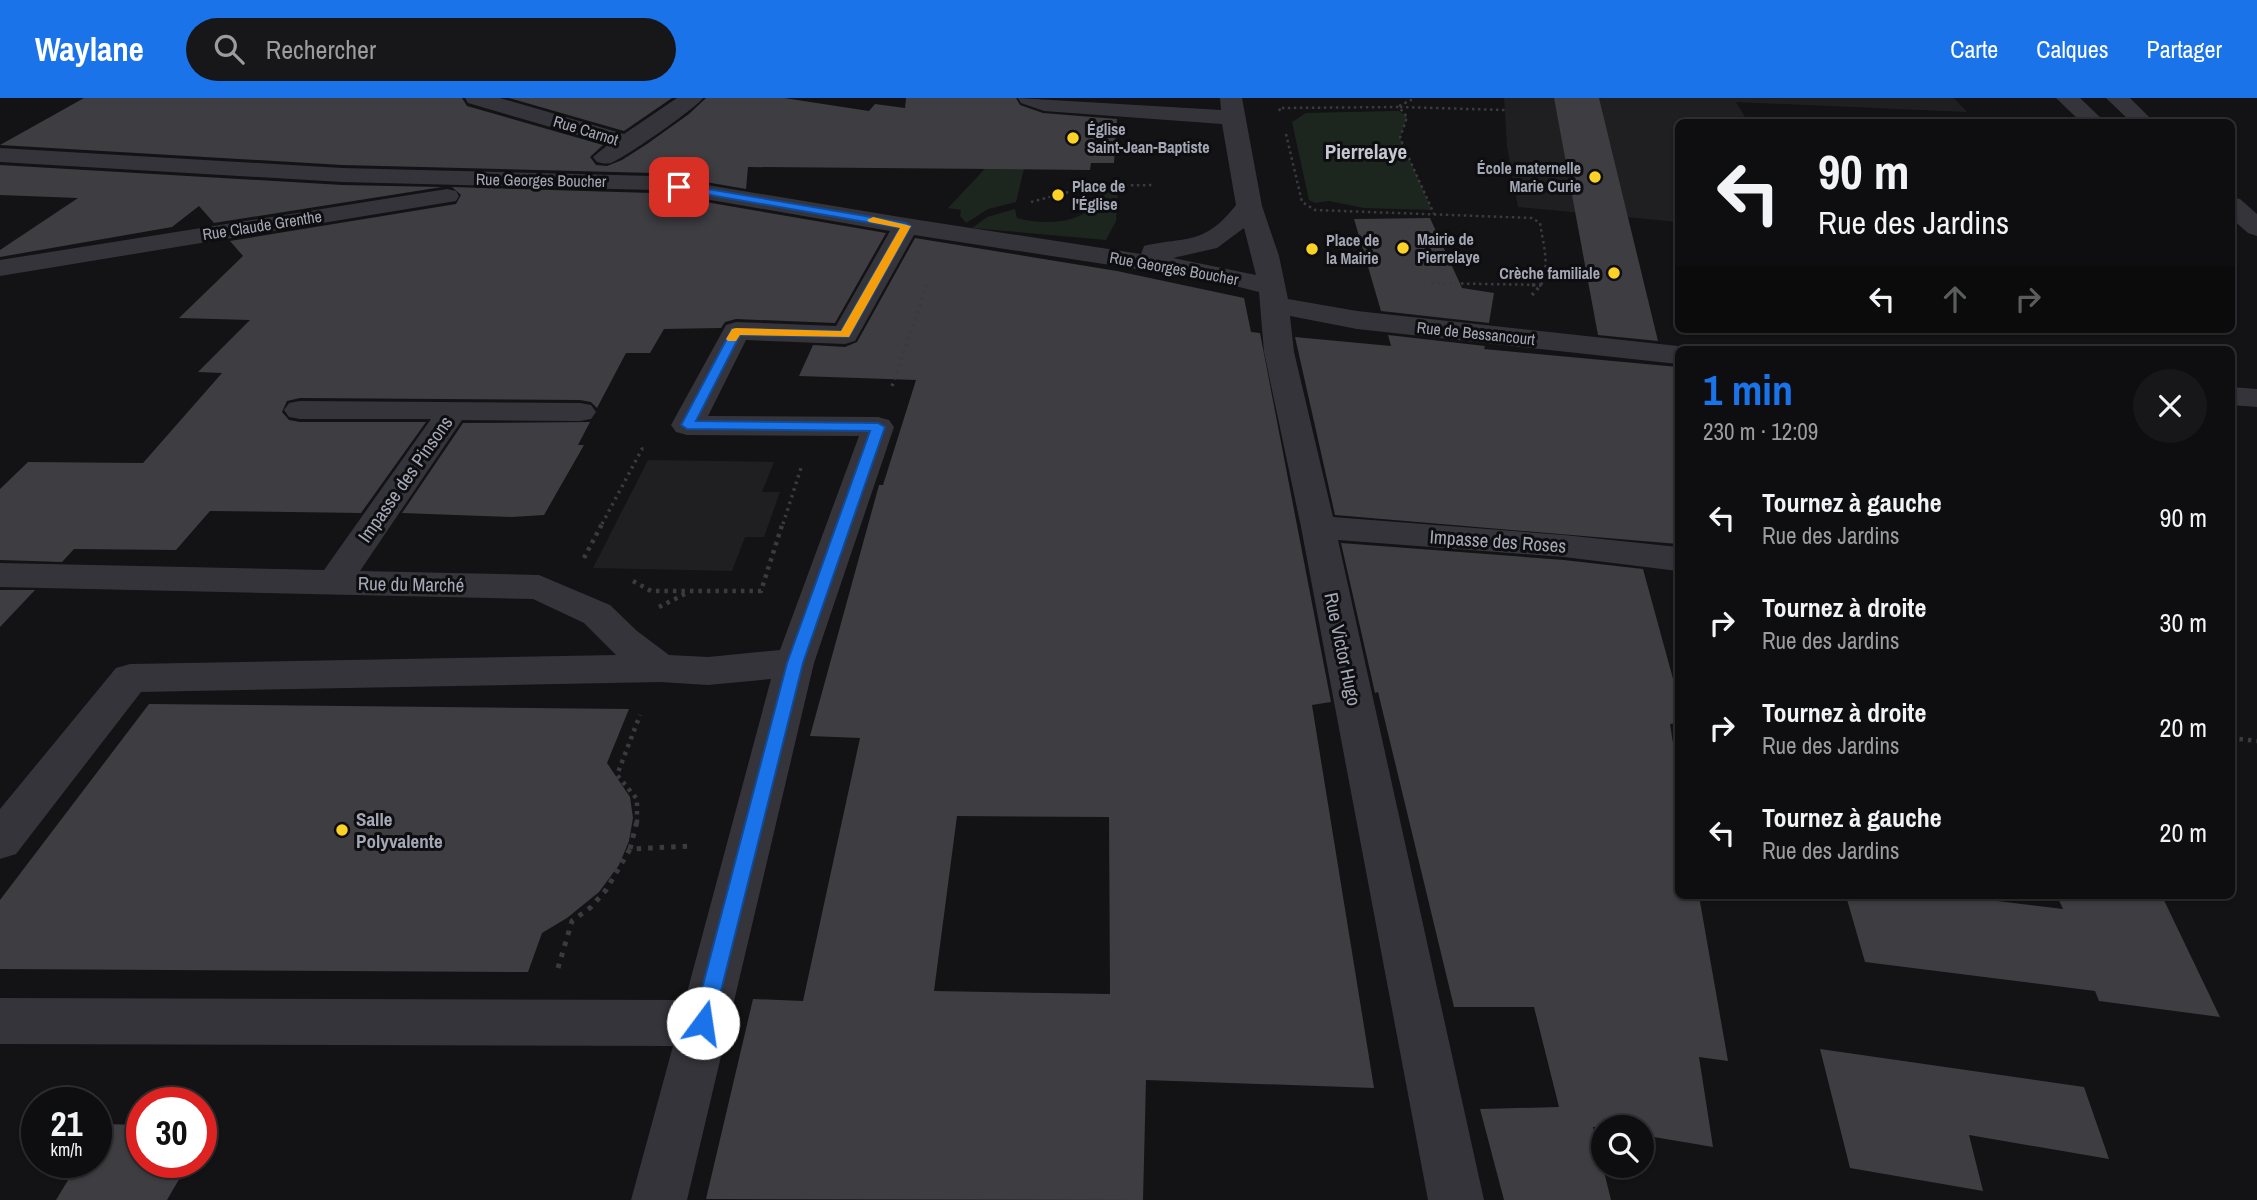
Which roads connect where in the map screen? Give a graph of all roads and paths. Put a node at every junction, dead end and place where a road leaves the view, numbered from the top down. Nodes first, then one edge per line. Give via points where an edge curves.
1 (476, 98) edge
2 (692, 98) edge
3 (1029, 98) edge
4 (1415, 98) edge
5 (2067, 98) edge
6 (2117, 98) edge
7 (1399, 107) junction
8 (1233, 108) edge
9 (1505, 110) dead end
10 (2091, 119) edge
11 (2140, 119) edge
12 (1282, 121) dead end
13 (1286, 135) dead end
14 (628, 142) junction
15 (0, 155) edge
16 (524, 180) junction
17 (568, 180) junction
18 (1154, 185) dead end
19 (1096, 186) dead end
20 (1249, 206) junction
21 (2235, 208) edge
22 (1434, 214) junction
23 (906, 226) junction
24 (2257, 228) edge
25 (945, 232) junction
26 (1078, 251) junction
27 (45, 261) junction
28 (0, 268) edge
29 (1424, 283) dead end
30 (1542, 285) junction
31 (0, 294) edge
32 (1273, 296) junction
33 (1534, 339) junction
34 (1675, 355) edge
35 (2235, 396) edge
36 (2257, 398) edge
37 (300, 410) dead end
38 (453, 410) junction
39 (580, 412) dead end
40 (878, 427) junction
41 (654, 449) dead end
42 (803, 463) dead end
43 (1318, 527) junction
44 (584, 559) dead end
45 (1675, 559) edge
46 (0, 575) edge
47 (628, 580) dead end
48 (334, 582) junction
49 (795, 663) junction
50 (660, 668) junction
51 (644, 703) dead end
52 (2235, 738) edge
53 (2257, 741) edge
54 (0, 841) edge
55 (696, 846) dead end
56 (630, 849) junction
57 (0, 1021) edge
58 (542, 1022) junction
59 (703, 1023) junction
60 (659, 1200) edge
61 (1456, 1200) edge

1 - 14 street, Rue Carnot
2 - 14 street
3 - 8 street via 1044,104
4 - 7 path
5 - 10 street
6 - 11 street
7 - 9 path
7 - 12 path via 1279,108
7 - 22 path via 1407,117 1400,138
8 - 20 street, Rue Victor Hugo
13 - 22 path via 1302,202 1315,210
14 - 17 street, Rue Carnot
15 - 16 street, Rue Georges Boucher via 342,175
16 - 17 street, Rue Georges Boucher
16 - 27 street, Rue Claude Grenthe
17 - 23 street, Rue Georges Boucher via 653,183
18 - 19 path
20 - 26 street, Rue Georges Boucher via 1234,228 1188,251
20 - 32 street, Rue Victor Hugo via 1266,256
21 - 24 street
22 - 30 path via 1532,218 1540,223 1548,272
23 - 25 street, Rue Georges Boucher
23 - 40 street via 845,335 736,331 687,425
25 - 26 street, Rue Georges Boucher
25 - 40 path
26 - 32 street, Rue Georges Boucher via 1216,273
27 - 28 street, Rue Claude Grenthe
27 - 31 street
29 - 30 path
30 - 33 path via 1528,298
32 - 33 street, Rue de Bessancourt via 1357,320
32 - 43 street, Rue Victor Hugo via 1279,352
33 - 34 street, Rue de Bessancourt
35 - 36 street
37 - 38 street
38 - 39 street, Impasse des Pinsons
38 - 48 street, Impasse des Pinsons
40 - 49 street
41 - 44 path via 642,449
42 - 47 path via 761,592 651,591
43 - 45 street, Impasse des Roses
43 - 61 street, Rue Victor Hugo
46 - 48 street, Rue du Marché
48 - 50 street, Rue du Marché via 539,587 597,614
49 - 50 street via 708,671
49 - 59 street
50 - 54 street via 130,678
51 - 56 path via 617,775 637,799 637,829
52 - 53 path
55 - 56 path
56 - 58 path via 620,872 590,911 572,921
57 - 58 street
58 - 59 street
59 - 60 street

